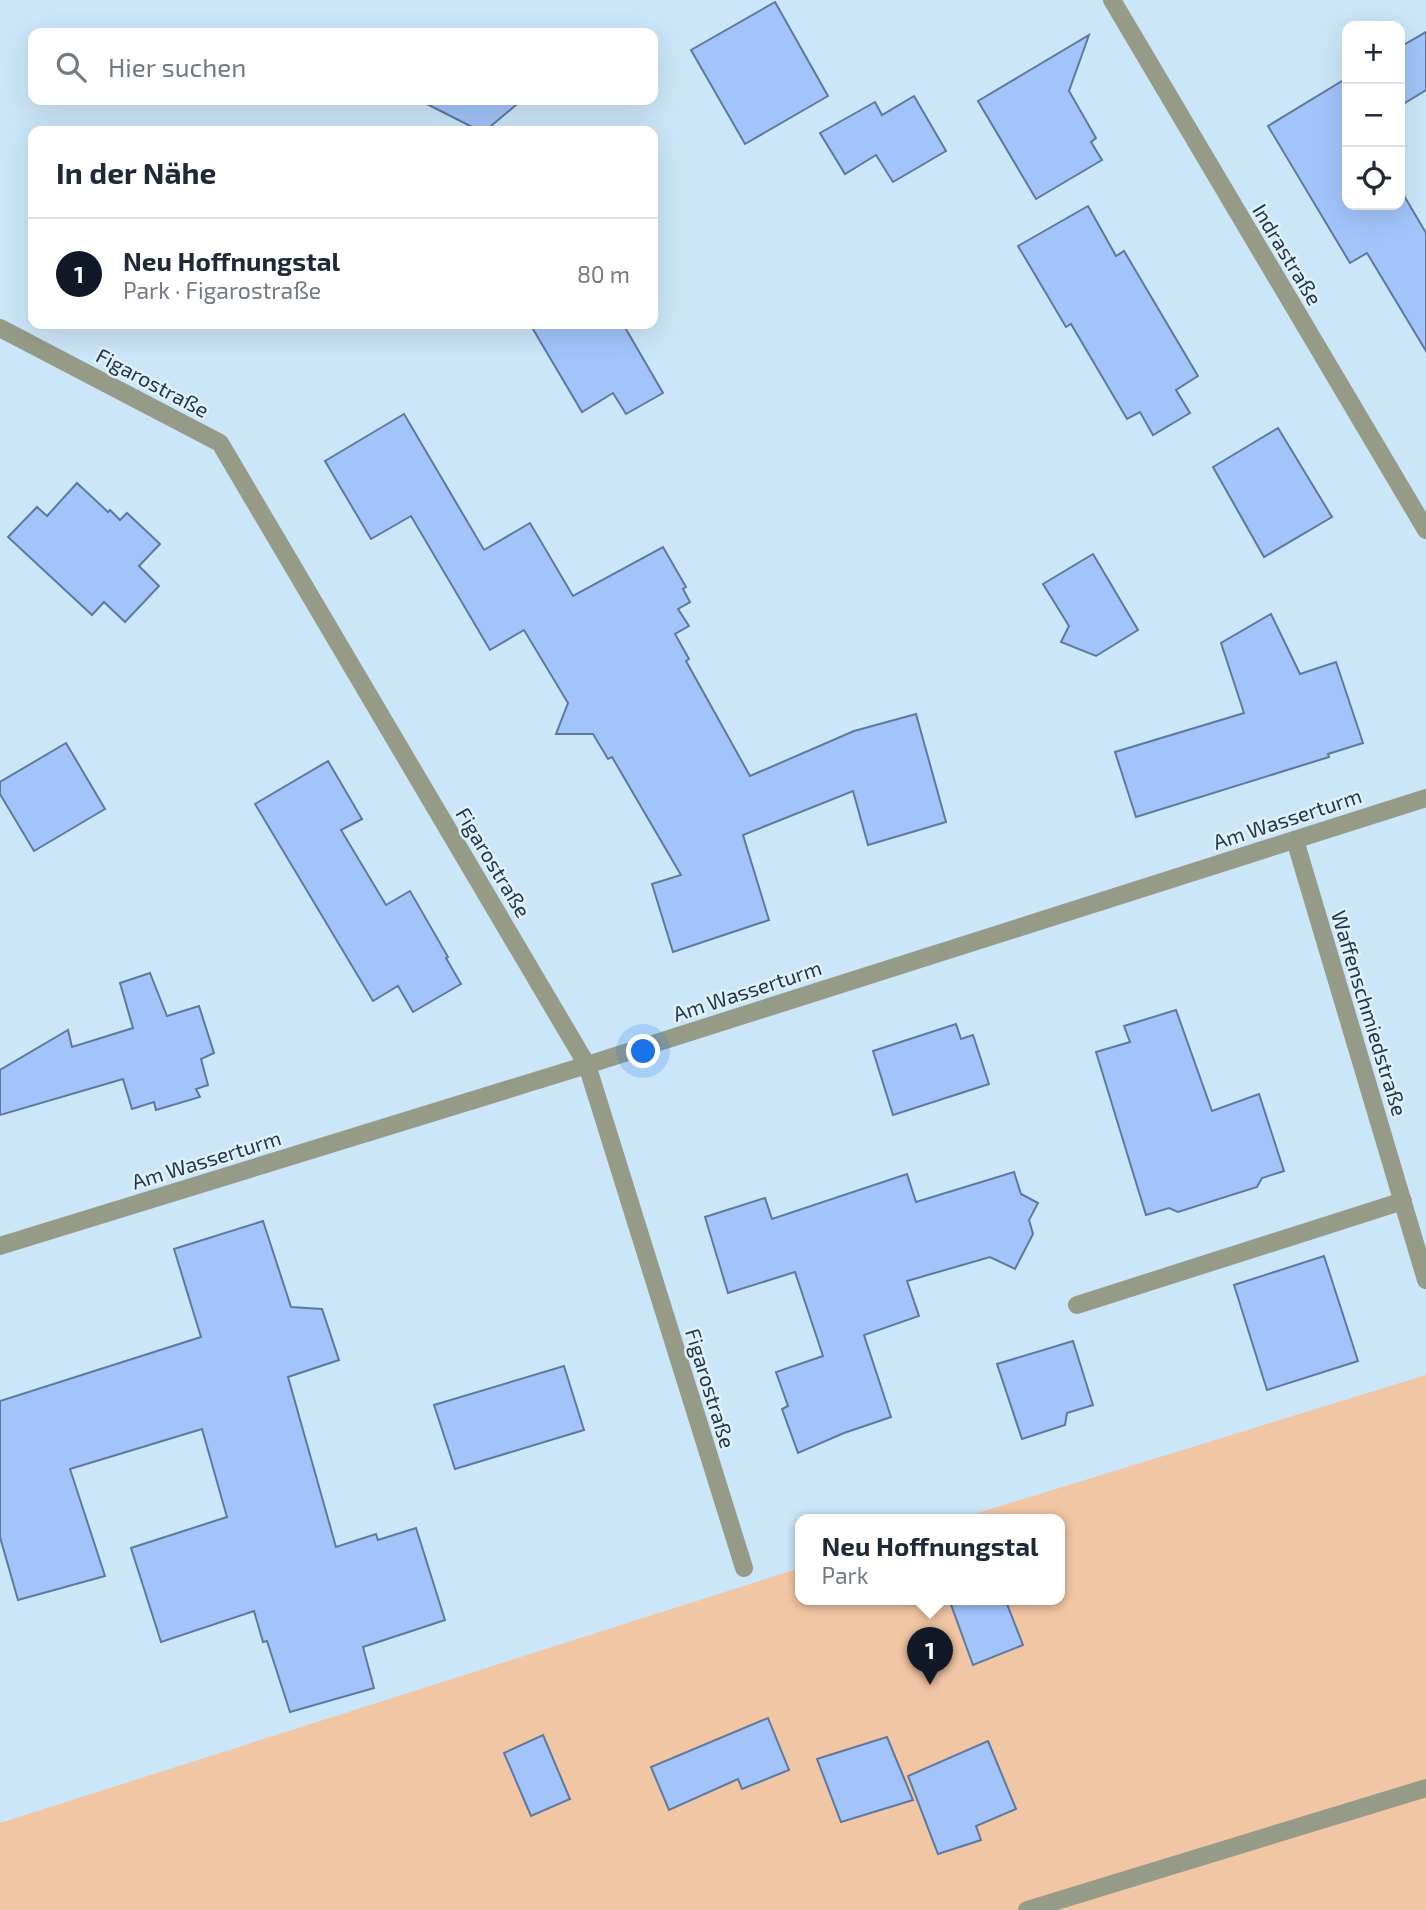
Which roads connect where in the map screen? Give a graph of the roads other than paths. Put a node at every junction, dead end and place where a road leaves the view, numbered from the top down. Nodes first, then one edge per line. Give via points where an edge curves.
1 (1112, 0) edge
2 (0, 328) edge
3 (1426, 530) edge
4 (1426, 797) edge
5 (1295, 840) junction
6 (587, 1065) junction
7 (1402, 1201) junction
8 (0, 1246) edge
9 (1426, 1280) edge
10 (1077, 1305) dead end
11 (744, 1568) dead end
12 (1426, 1788) edge
13 (1027, 1910) edge

1 - 3 street, Indrastraße
2 - 6 street, Figarostraße via 220,443
4 - 5 street, Am Wasserturm
5 - 6 street, Am Wasserturm
5 - 7 street, Waffenschmiedstraße
6 - 8 street, Am Wasserturm
6 - 11 street, Figarostraße
7 - 9 street, Waffenschmiedstraße
7 - 10 street
12 - 13 street

